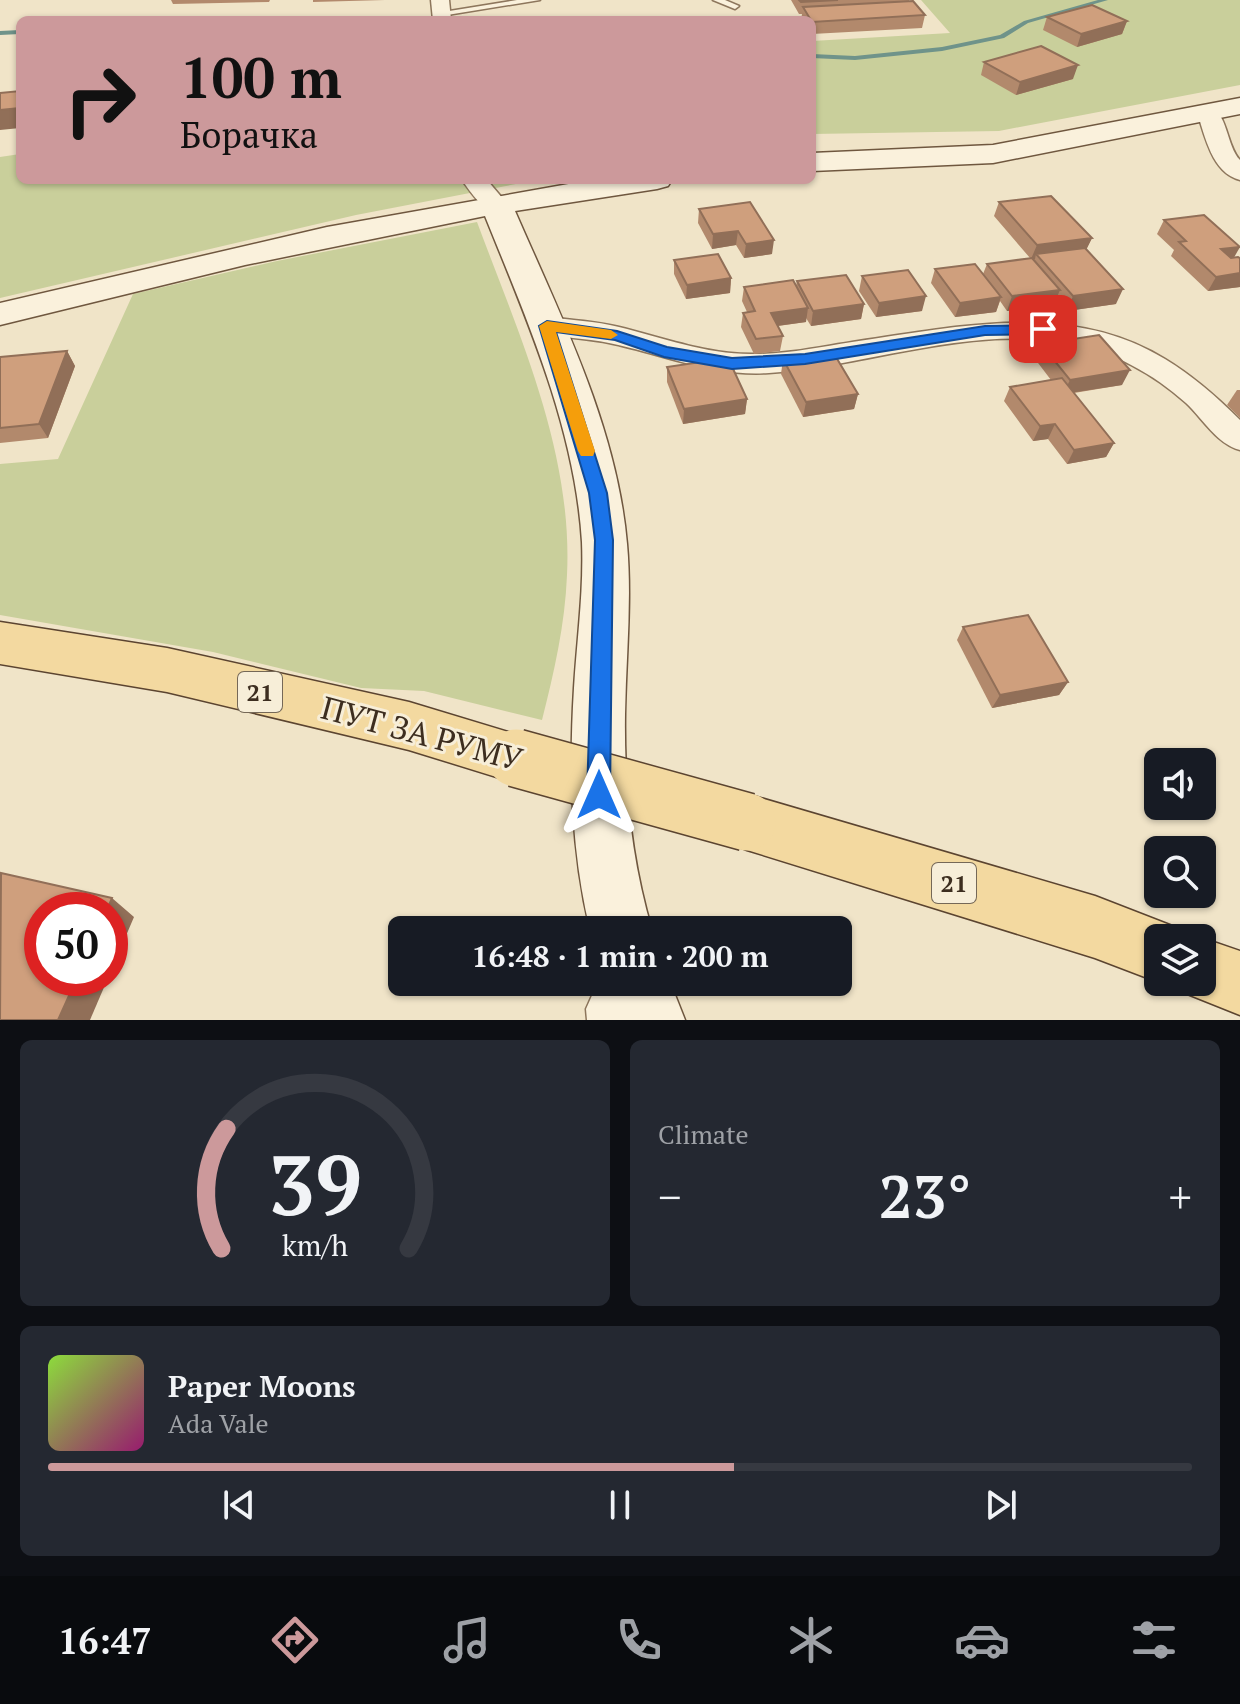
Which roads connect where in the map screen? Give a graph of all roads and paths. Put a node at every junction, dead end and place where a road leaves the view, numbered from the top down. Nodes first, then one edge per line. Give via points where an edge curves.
1 (536, 0) edge
2 (717, 0) edge
3 (735, 6) dead end
4 (441, 11) edge
5 (1240, 106) edge
6 (1208, 112) junction
7 (816, 162) edge
8 (1240, 173) edge
9 (604, 184) edge
10 (486, 193) edge
11 (0, 314) edge
12 (547, 326) junction
13 (1240, 439) edge
14 (0, 643) edge
15 (616, 916) edge
16 (1144, 946) edge
17 (1216, 974) edge
18 (1240, 983) edge
19 (617, 996) edge
20 (644, 996) edge
21 (612, 1020) edge
22 (653, 1020) edge

1 - 4 lane
2 - 3 lane
5 - 6 main road
6 - 7 main road via 993,154
6 - 8 street via 1224,157
9 - 10 main road
10 - 11 main road
10 - 12 main road
12 - 13 street via 732,363 805,359 985,331 1043,329 1101,341 1140,357 1179,379
12 - 15 main road via 600,508 605,566 599,795
14 - 16 main road, ПУТ ЗА РУМУ / 21, bridge via 167,670 409,726 747,822
17 - 18 main road
19 - 21 street
20 - 22 main road

